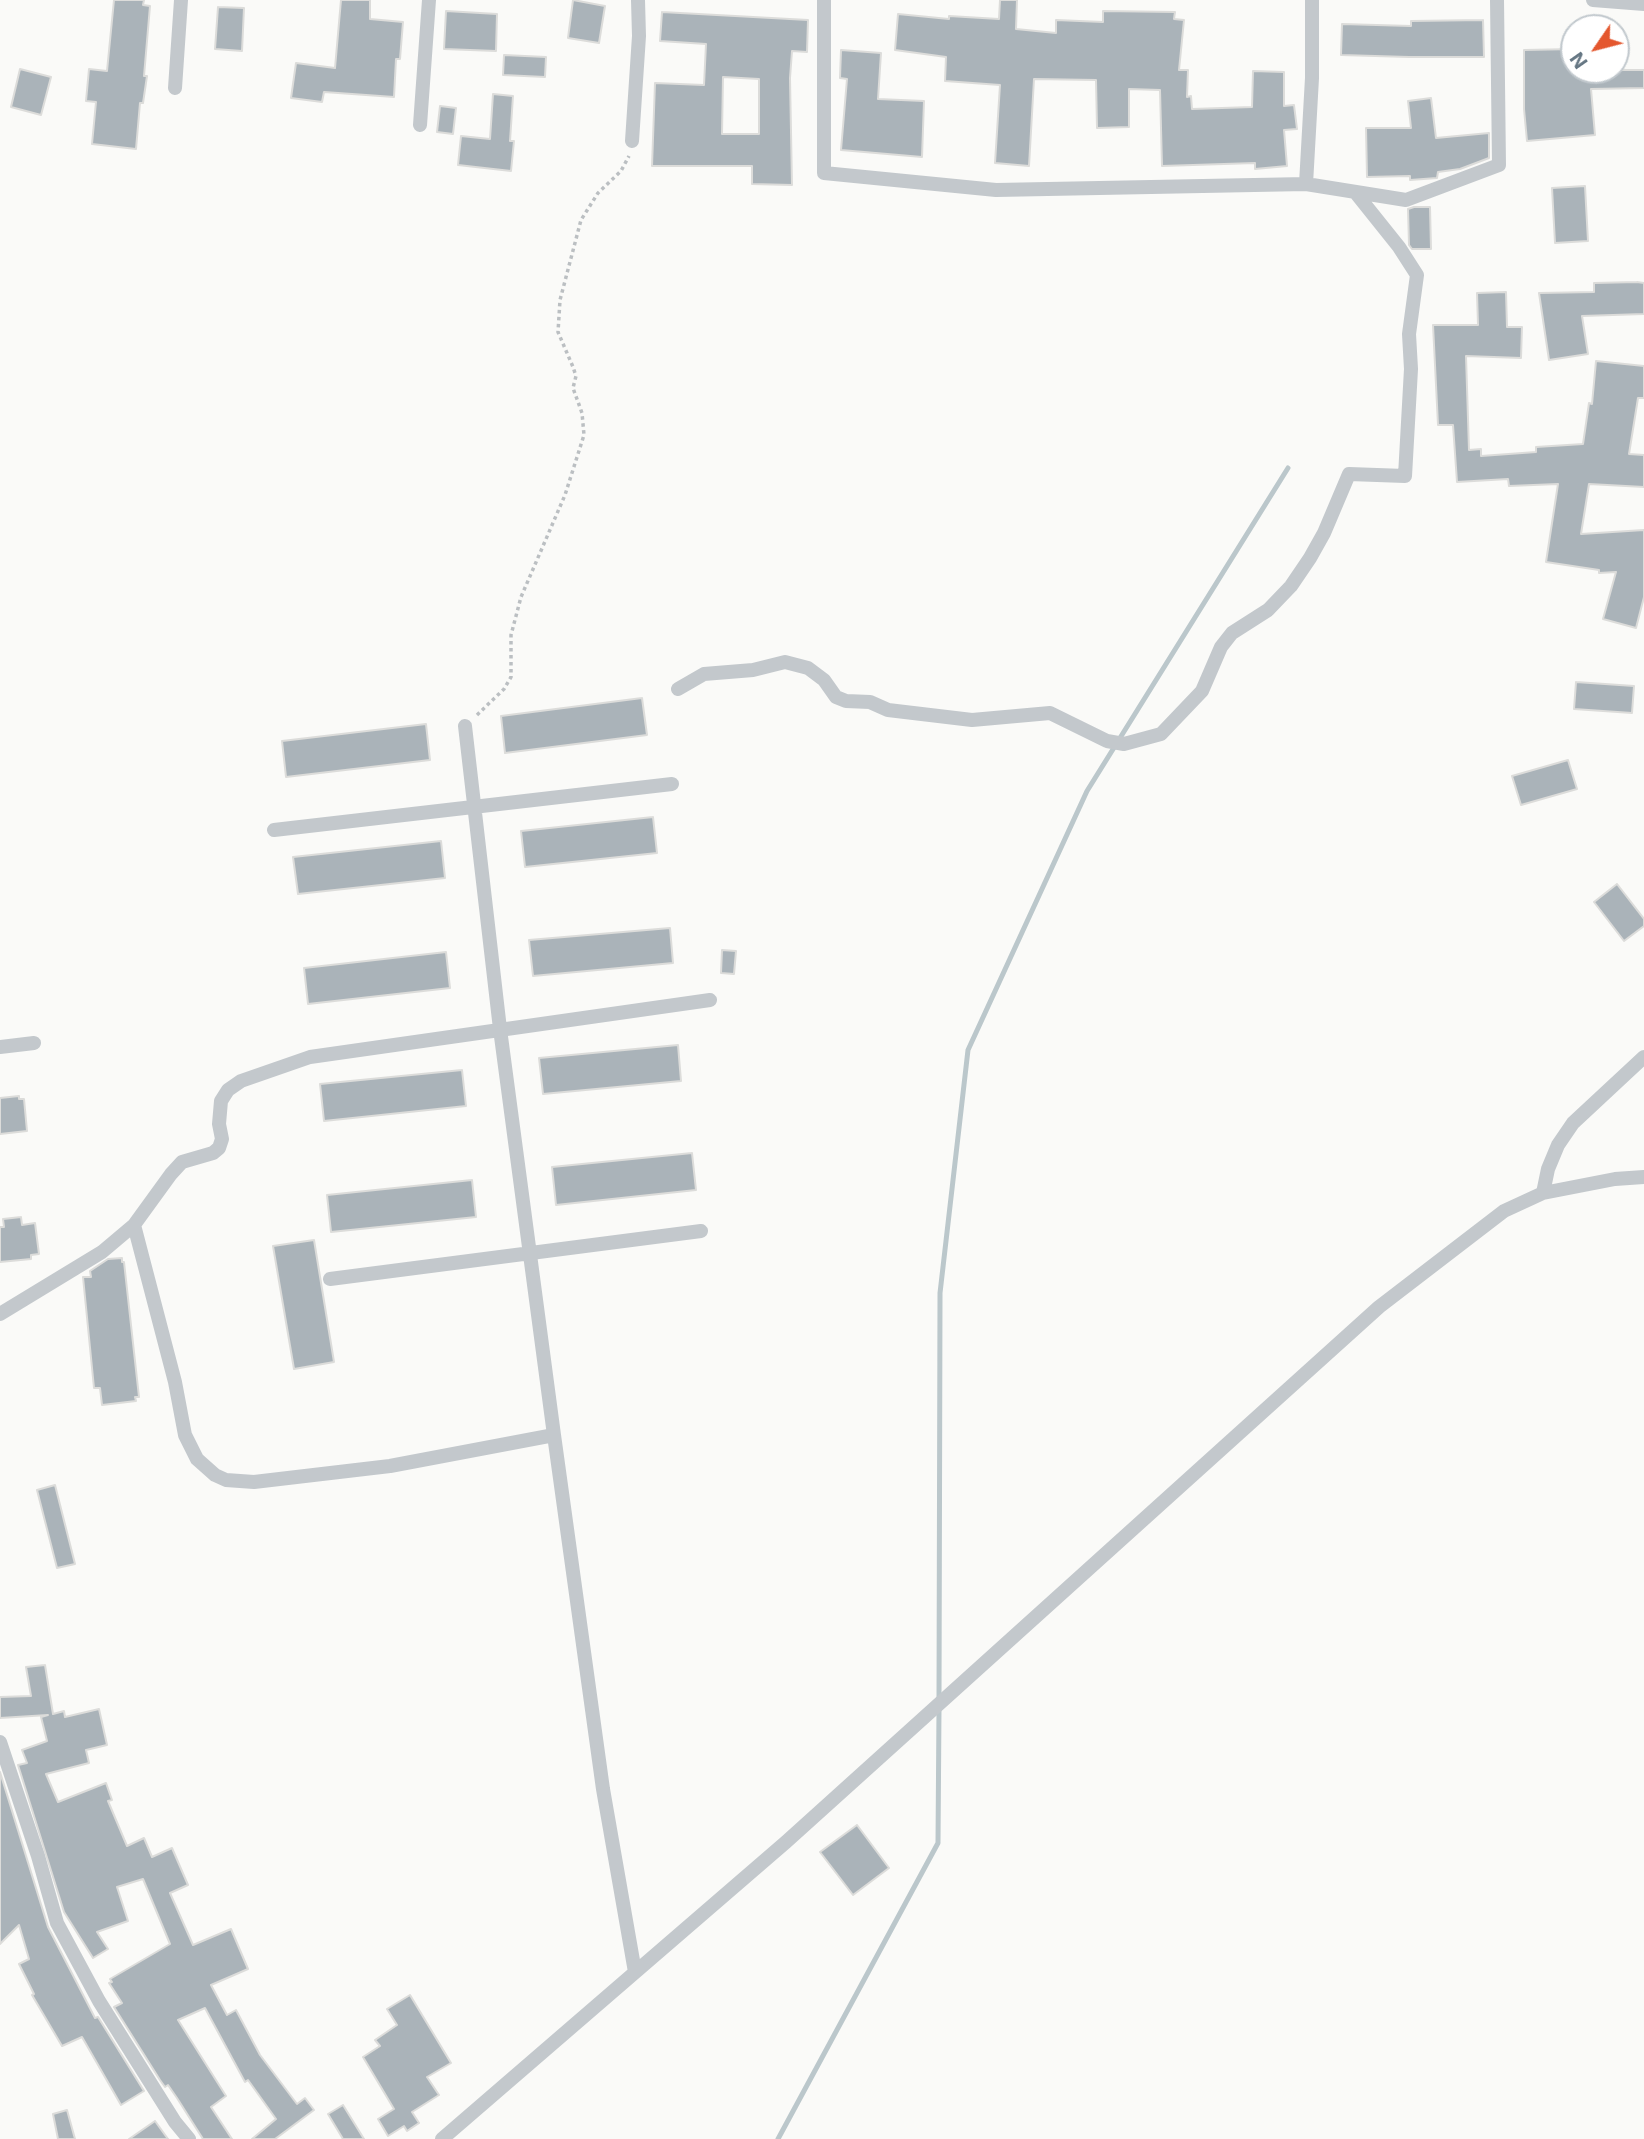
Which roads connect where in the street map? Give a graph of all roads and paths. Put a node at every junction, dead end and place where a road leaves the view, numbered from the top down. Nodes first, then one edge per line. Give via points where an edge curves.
1 (181, 0) edge
2 (429, 0) edge
3 (638, 0) edge
4 (824, 0) edge
5 (1312, 0) edge
6 (1497, 0) edge
7 (1593, 0) edge
8 (1644, 4) edge
9 (175, 88) dead end
10 (421, 125) dead end
11 (632, 141) joint
12 (1306, 184) junction
13 (1355, 192) junction
14 (678, 689) dead end
15 (465, 726) joint
16 (672, 784) dead end
17 (474, 806) junction
18 (274, 830) dead end
19 (710, 1000) dead end
20 (499, 1029) junction
21 (34, 1043) dead end
22 (0, 1047) edge
23 (1644, 1058) edge
24 (1548, 1169) junction
25 (1644, 1177) edge
26 (1563, 1189) junction
27 (1543, 1193) junction
28 (134, 1225) junction
29 (701, 1231) dead end
30 (530, 1253) junction
31 (330, 1279) dead end
32 (0, 1314) edge
33 (554, 1435) junction
34 (0, 1742) edge
35 (635, 1972) junction
36 (189, 2139) edge
37 (442, 2139) edge

1 - 9 street
2 - 10 street
3 - 11 street
4 - 12 street via 824,173 996,190
5 - 12 street
6 - 13 street via 1499,165 1406,200
7 - 8 street
11 - 15 path via 626,164 597,193 581,219 560,300 558,332 576,376 573,388 582,413 581,446 521,597 511,635 510,677 504,689
12 - 13 street
13 - 14 street via 1417,275 1409,334 1405,476 1349,474 1324,533 1291,586 1268,610 1232,634 1221,647 1202,691 1161,734 1124,744 1107,741 1050,713 972,720 888,710 836,697 808,668 785,662 704,674
15 - 17 street
16 - 17 street
17 - 18 street
17 - 20 street
19 - 20 street
20 - 28 street via 310,1057 241,1081 221,1101 219,1147 182,1162
20 - 30 street
21 - 22 street
23 - 24 street via 1573,1124
24 - 26 street
24 - 27 street
25 - 26 street
26 - 27 street
27 - 35 street via 1504,1211 1379,1307 786,1842
28 - 32 street via 102,1252
28 - 33 street via 185,1435 197,1460 215,1475 254,1482 390,1466
29 - 30 street
30 - 31 street
30 - 33 street
33 - 35 street via 603,1789
34 - 36 street via 57,1923 99,2001
35 - 37 street

